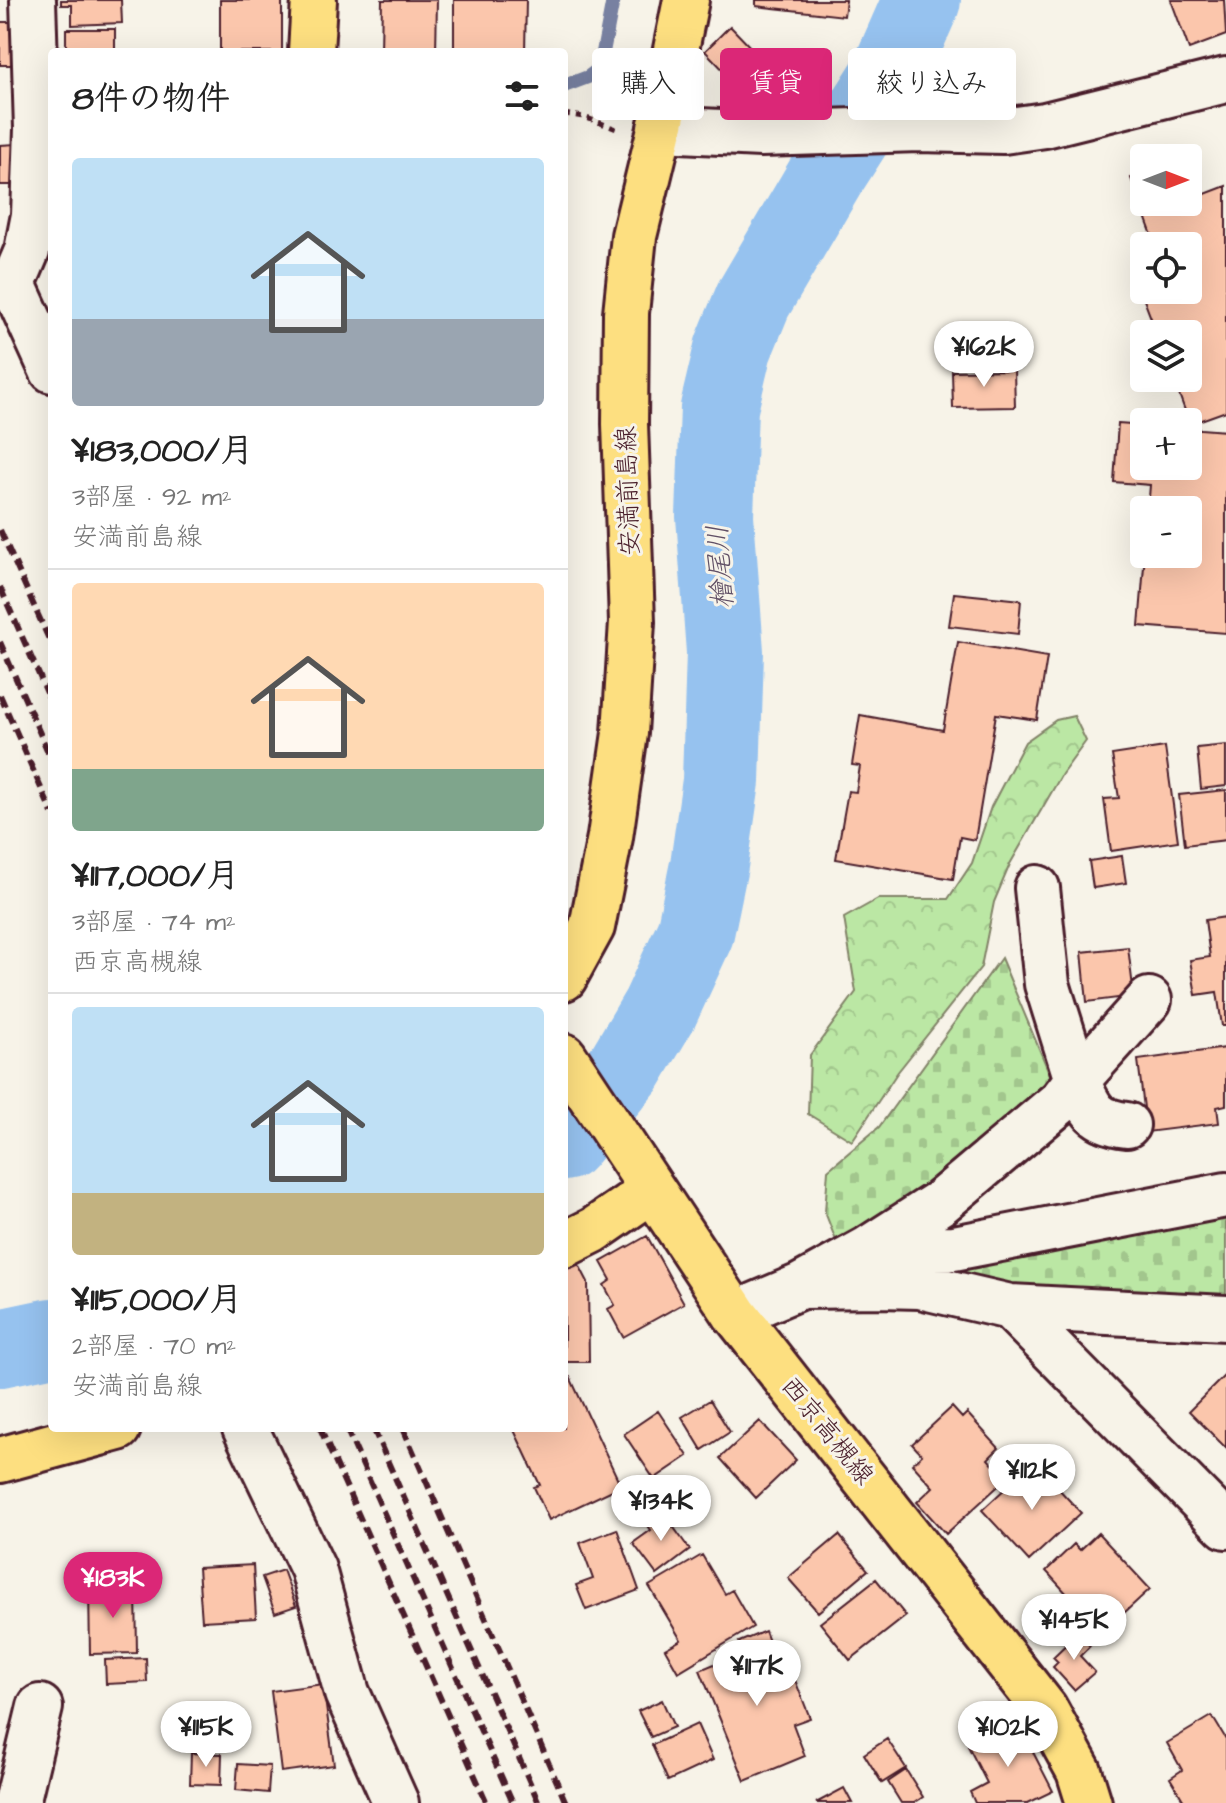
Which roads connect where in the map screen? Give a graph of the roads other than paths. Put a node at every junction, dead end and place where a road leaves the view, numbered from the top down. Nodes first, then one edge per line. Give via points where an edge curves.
1 (33, 0) edge
2 (314, 0) edge
3 (686, 0) edge
4 (311, 48) edge
5 (1226, 80) edge
6 (44, 129) edge
7 (658, 135) junction
8 (48, 361) edge
9 (1037, 888) dead end
10 (568, 971) edge
11 (1149, 1000) dead end
12 (568, 1062) edge
13 (1077, 1080) junction
14 (1127, 1125) dead end
15 (643, 1177) junction
16 (1226, 1195) edge
17 (568, 1243) edge
18 (868, 1249) junction
19 (801, 1286) junction
20 (1010, 1307) junction
21 (735, 1314) junction
22 (1226, 1318) edge
23 (103, 1432) edge
24 (247, 1432) edge
25 (0, 1460) edge
26 (1226, 1526) edge
27 (40, 1707) dead end
28 (17, 1803) edge
29 (396, 1803) edge
30 (1089, 1803) edge

1 - 6 street
2 - 4 main road
3 - 7 main road, 安満前島線
5 - 7 street via 1003,131
6 - 8 street via 27,251 13,284
7 - 10 main road, 安満前島線 via 634,236 626,313 632,622 625,733 592,927
9 - 13 street via 1047,984
11 - 13 street
12 - 15 main road, 西京高槻線
13 - 14 street via 1087,1104 1104,1122
13 - 18 street via 1061,1101 984,1168
15 - 17 main road via 594,1230
15 - 21 main road, 西京高槻線
16 - 18 street via 954,1248
18 - 19 street
19 - 20 street via 920,1286
19 - 21 street
20 - 22 street
20 - 26 street
21 - 30 main road, 西京高槻線 via 1045,1709 1079,1771
23 - 25 main road
24 - 29 street via 313,1569 347,1693
27 - 28 street

